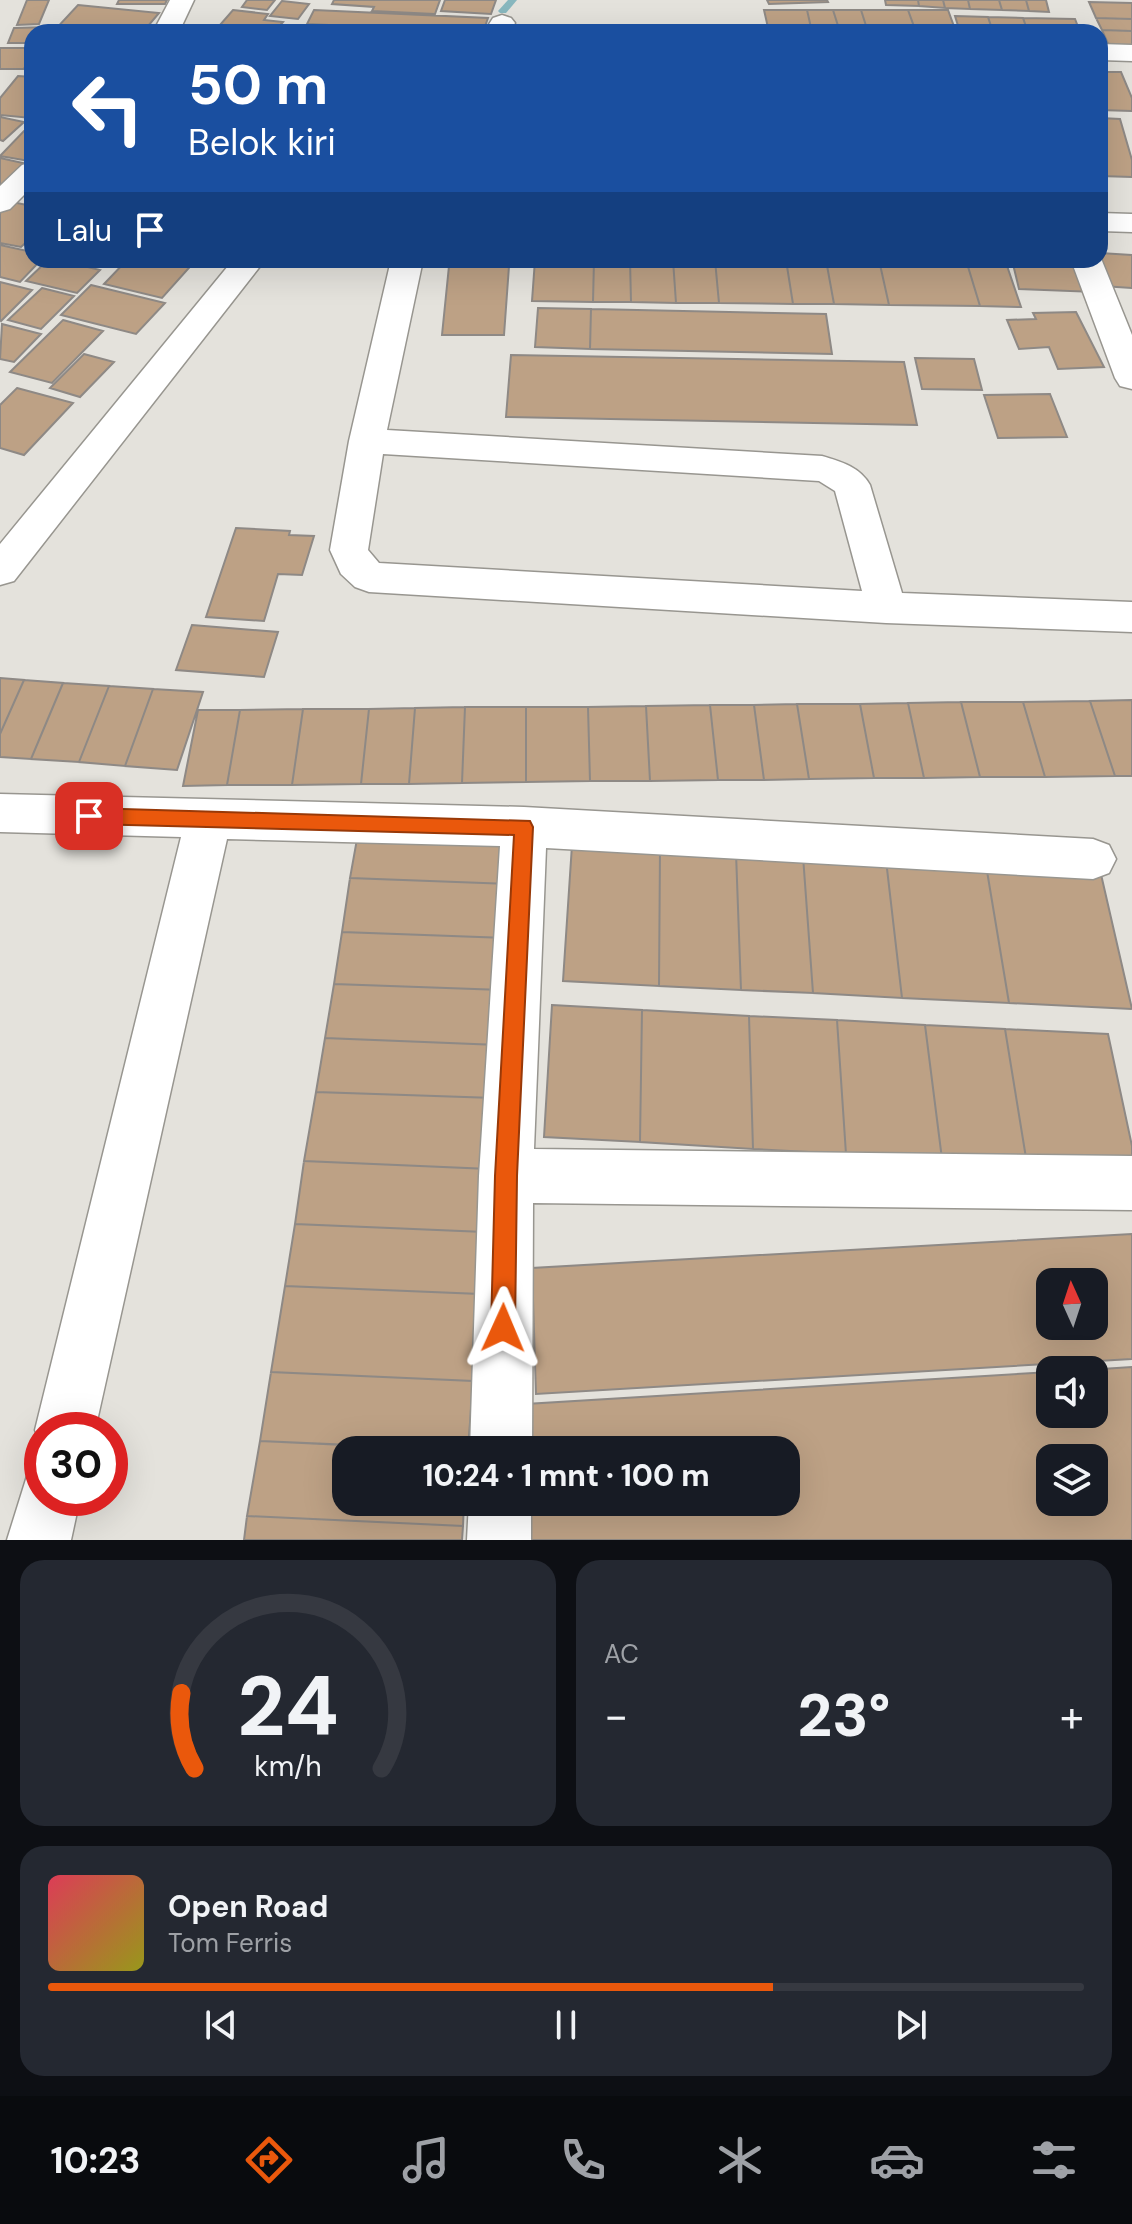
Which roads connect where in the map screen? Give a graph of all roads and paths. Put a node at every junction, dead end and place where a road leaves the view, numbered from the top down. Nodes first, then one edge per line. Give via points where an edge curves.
1 (182, 0) edge
2 (170, 24) edge
3 (1108, 52) edge
4 (1132, 53) edge
5 (24, 179) edge
6 (0, 203) edge
7 (1108, 222) edge
8 (1132, 223) edge
9 (243, 268) edge
10 (405, 268) edge
11 (1090, 268) edge
12 (1132, 378) edge
13 (367, 441) junction
14 (0, 571) edge
15 (886, 608) junction
16 (1132, 617) edge
17 (0, 813) edge
18 (208, 820) junction
19 (524, 827) junction
20 (1093, 859) dead end
21 (506, 1176) junction
22 (1132, 1183) edge
23 (69, 1412) edge
24 (501, 1436) edge
25 (45, 1516) edge
26 (500, 1516) edge
27 (39, 1540) edge
28 (499, 1540) edge

1 - 2 street
3 - 4 street
5 - 6 street
7 - 8 street
9 - 14 street
10 - 13 street
11 - 12 street
13 - 15 street via 822,469 852,485
13 - 15 street via 349,550 369,577
15 - 16 street
17 - 18 street
18 - 19 street
18 - 23 street
19 - 20 street
19 - 21 street
21 - 22 street
21 - 24 street
25 - 27 street
26 - 28 street

